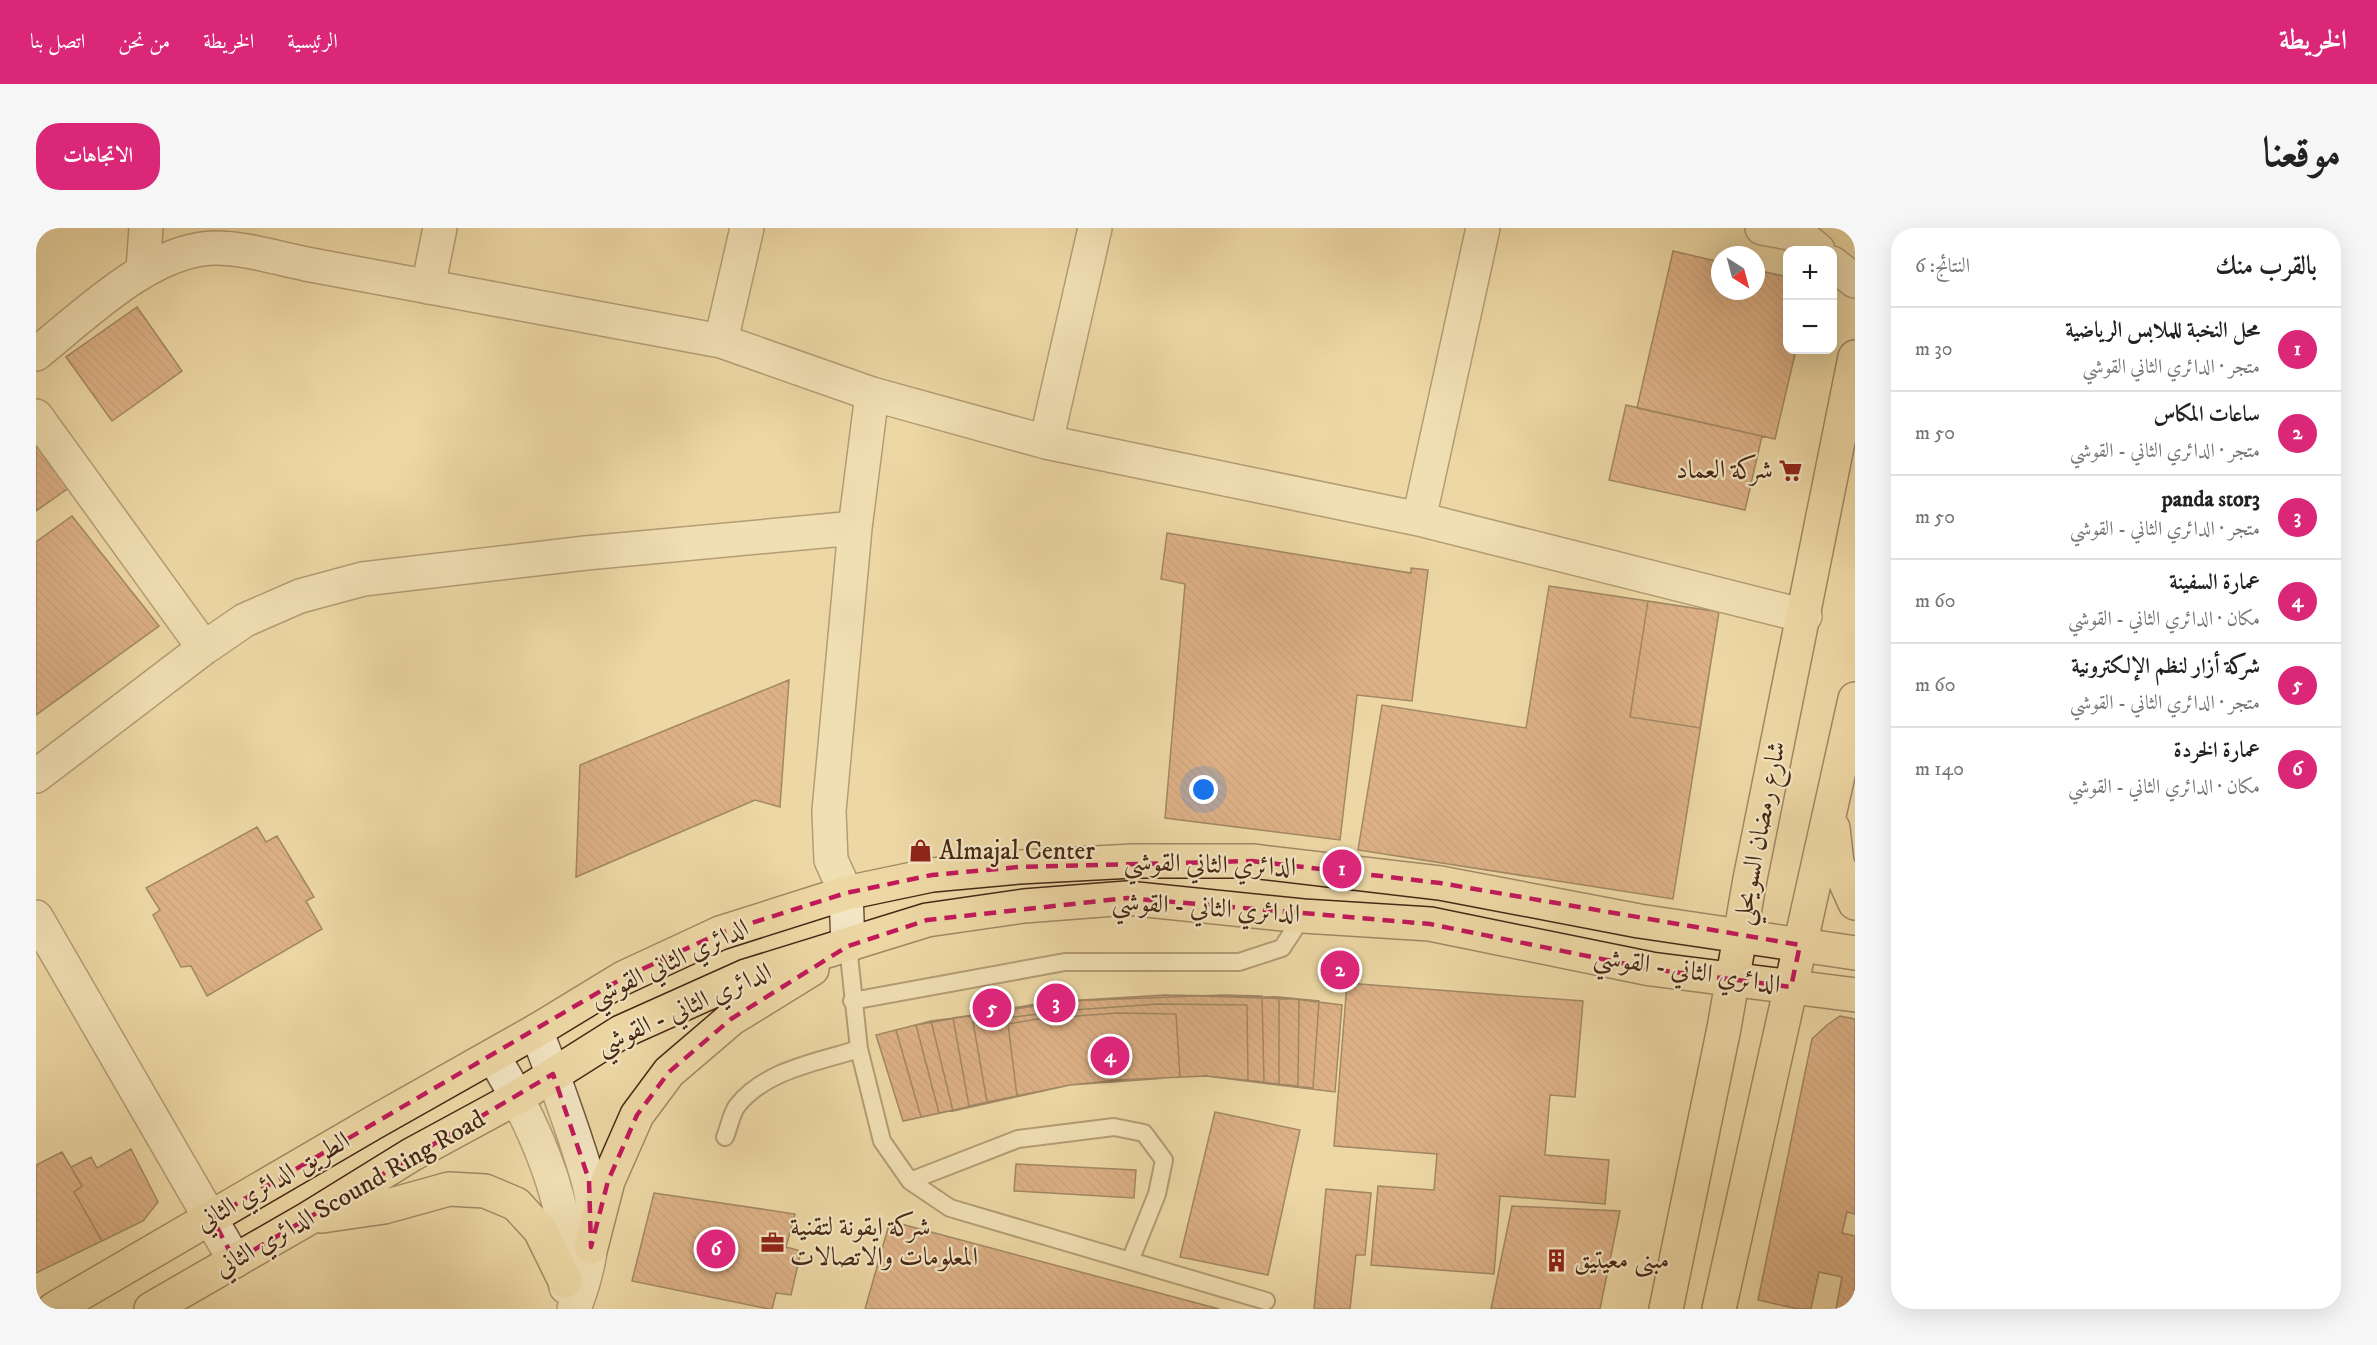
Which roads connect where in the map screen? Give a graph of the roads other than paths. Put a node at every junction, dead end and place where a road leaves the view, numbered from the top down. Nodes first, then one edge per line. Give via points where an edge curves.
1 (146, 228) edge
2 (440, 228) edge
3 (747, 228) edge
4 (1095, 228) edge
5 (1483, 228) edge
6 (1762, 228) edge
7 (1811, 238) edge
8 (1837, 266) edge
9 (142, 270) junction
10 (1855, 281) edge
11 (428, 287) junction
12 (721, 341) junction
13 (36, 354) edge
14 (1855, 357) edge
15 (872, 394) junction
16 (36, 416) edge
17 (1046, 442) junction
18 (1419, 519) junction
19 (855, 528) junction
20 (1804, 616) junction
21 (204, 648) junction
22 (1855, 699) edge
23 (1839, 773) junction
24 (36, 776) edge
25 (846, 893) junction
26 (1855, 903) edge
27 (1303, 916) junction
28 (36, 917) edge
29 (1740, 936) junction
30 (1800, 945) junction
31 (848, 946) junction
32 (1855, 953) edge
33 (1732, 980) junction
34 (1791, 987) junction
35 (1855, 995) edge
36 (852, 1001) junction
37 (536, 1031) junction
38 (859, 1049) junction
39 (493, 1056) junction
40 (553, 1074) junction
41 (518, 1097) junction
42 (725, 1137) dead end
43 (910, 1181) junction
44 (212, 1218) junction
45 (309, 1218) junction
46 (591, 1247) junction
47 (235, 1261) junction
48 (1130, 1261) junction
49 (570, 1300) edge
50 (1266, 1301) dead end
51 (54, 1309) edge
52 (151, 1309) edge
53 (1666, 1309) edge
54 (1720, 1309) edge

1 - 9 street
2 - 11 street
3 - 12 street
4 - 17 street
5 - 18 street
6 - 7 street
8 - 10 street
9 - 11 street via 176,256 214,248 253,252
9 - 13 street
11 - 12 street
12 - 15 street
14 - 20 main road, شارع رمضان السويحلي
15 - 17 street
15 - 19 street
16 - 21 street
17 - 18 street
18 - 20 street
19 - 21 street via 363,579 300,596 245,620
19 - 25 street via 829,811 831,860
20 - 29 main road, شارع رمضان السويحلي
21 - 24 street
22 - 23 main road
23 - 26 main road via 1833,829 1837,864
23 - 30 main road
25 - 29 main road, الدائري الثاني القوشي via 932,875 1019,867 1133,861 1252,861 1440,883
25 - 31 street
25 - 37 main road, الدائري الثاني القوشي via 720,933 623,978
27 - 31 main road, الدائري الثاني - القوشي via 1127,898 1024,906 927,920
27 - 33 main road, الدائري الثاني - القوشي via 1430,924 1651,969
27 - 36 lane via 1282,948 1239,962 1065,962
28 - 44 street
29 - 30 main road, الدائري الثاني القوشي
29 - 33 main road, شارع رمضان السويحلي
30 - 32 main road, الدائري الثاني القوشي
30 - 34 main road
31 - 36 lane
31 - 40 main road, الدائري الثاني - القوشي via 746,976 621,1032
31 - 46 main road via 731,1019 669,1072 637,1115 608,1181
33 - 34 main road, الدائري الثاني - القوشي
33 - 53 main road, شارع رمضان السويحلي
34 - 35 main road, الدائري الثاني - القوشي
34 - 54 main road
36 - 38 lane
37 - 39 main road, الدائري الثاني القوشي
37 - 40 street
38 - 42 lane via 778,1075 753,1090 735,1108
38 - 43 lane via 882,1141
39 - 41 street
39 - 44 main road, الطريق الدائري الثاني
40 - 41 main road, الدائري الثاني - القوشي
40 - 46 street via 589,1180
41 - 45 main road, الدائري الثاني Scound Ring Road via 411,1155
41 - 49 street via 555,1186 563,1219
43 - 48 lane via 950,1208
43 - 48 lane via 1018,1139 1114,1127 1144,1133 1164,1160 1156,1194
44 - 47 street
44 - 51 main road, الطريق الدائري الثاني
45 - 47 main road, الدائري الثاني Scound Ring Road
45 - 49 main road via 384,1207 449,1189 485,1191 516,1204 540,1230
46 - 49 street via 584,1283
47 - 52 main road, الدائري الثاني Scound Ring Road
48 - 50 lane

